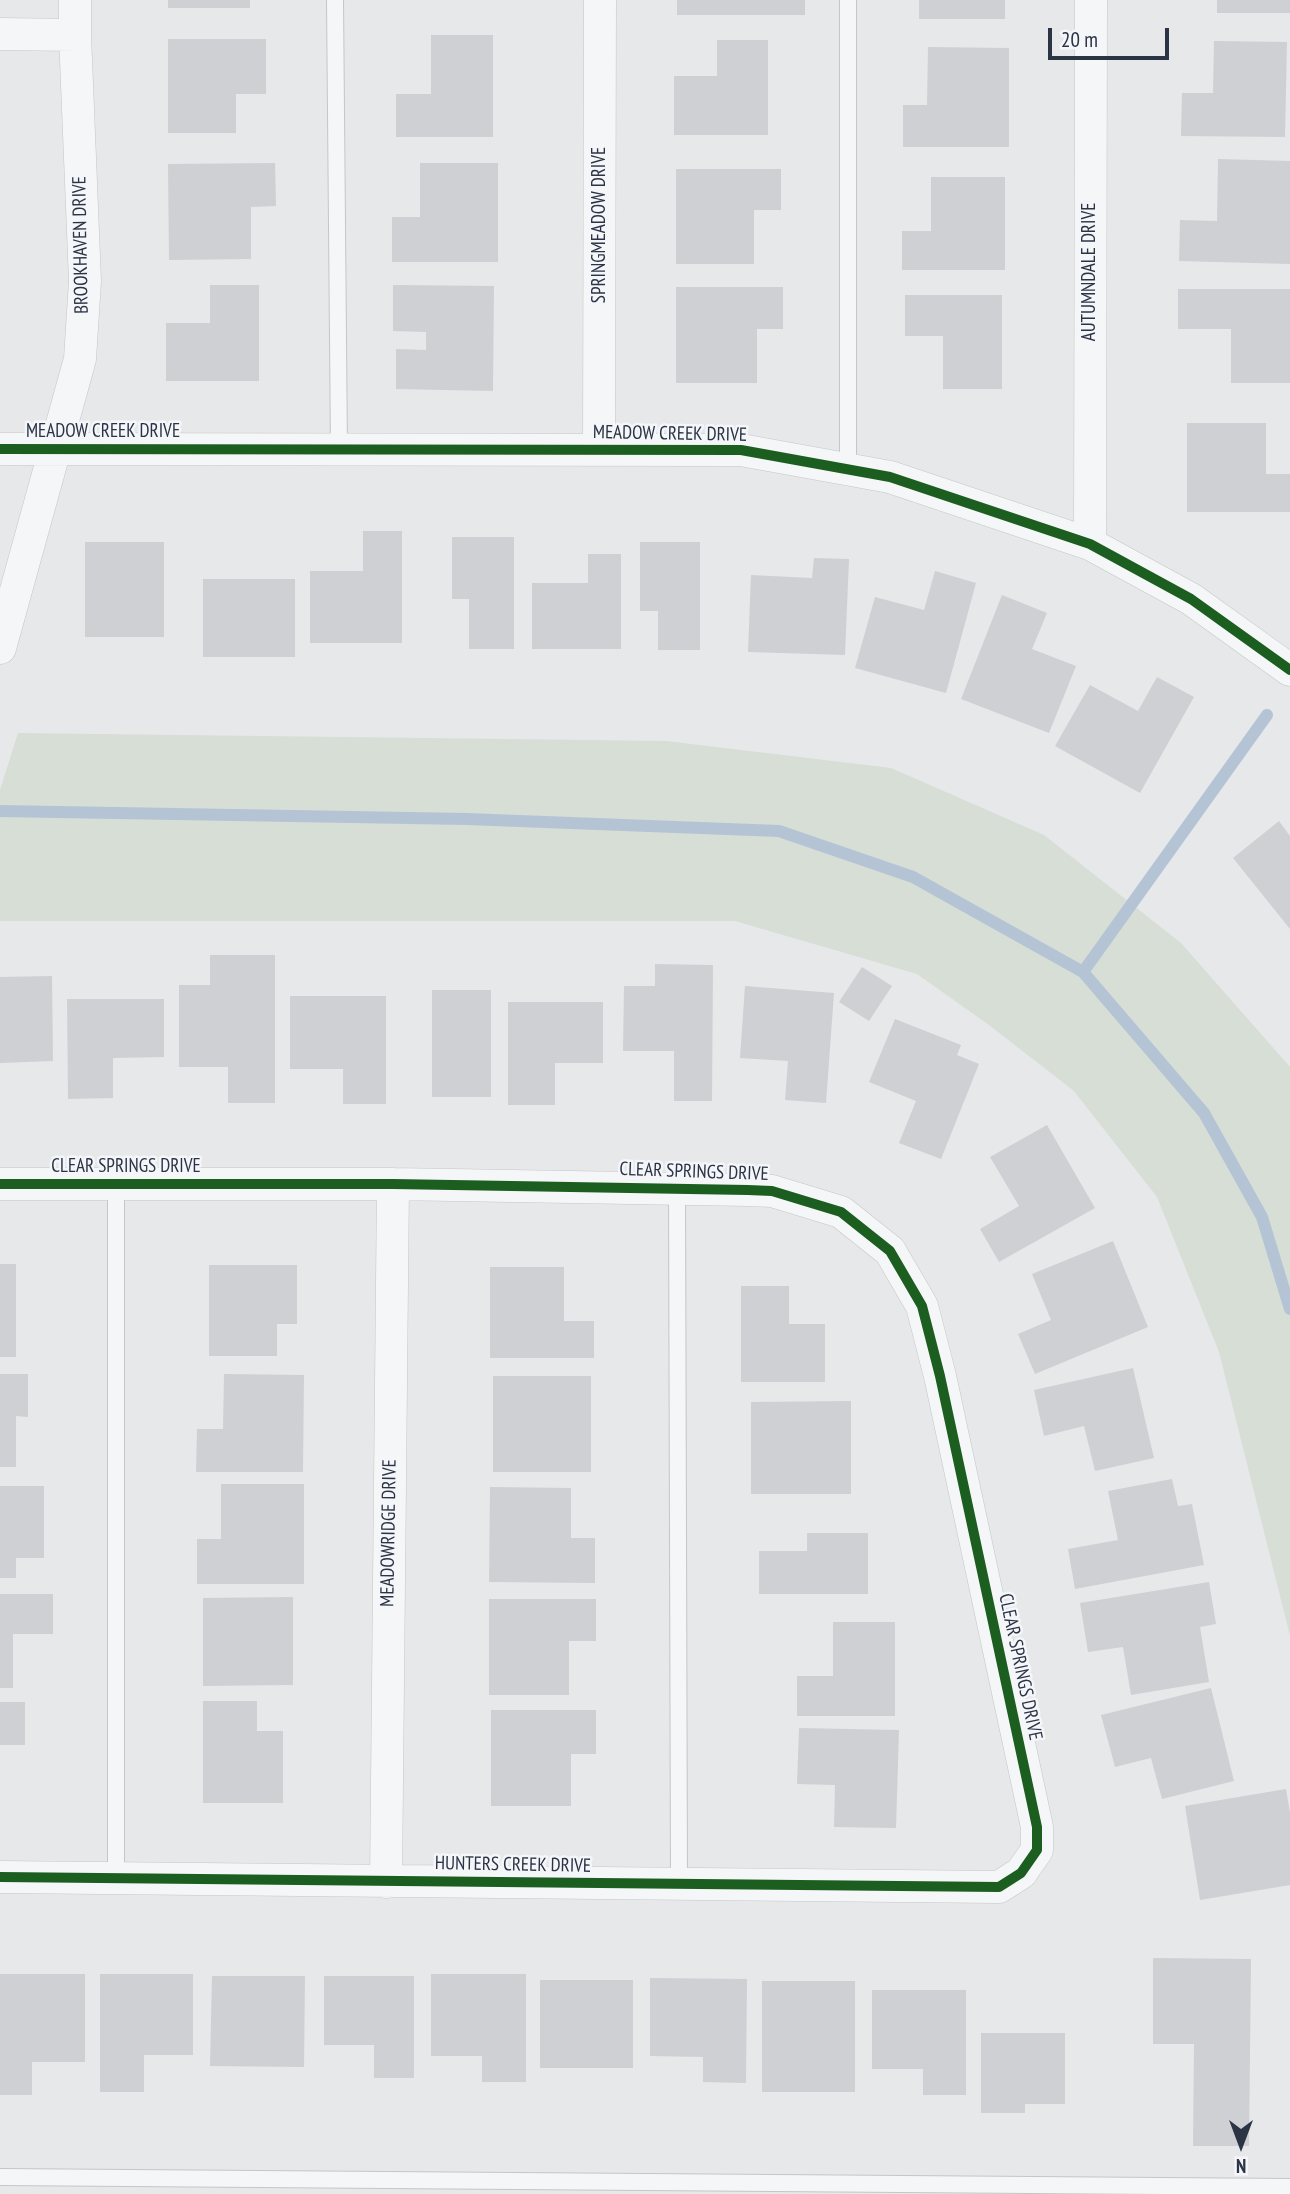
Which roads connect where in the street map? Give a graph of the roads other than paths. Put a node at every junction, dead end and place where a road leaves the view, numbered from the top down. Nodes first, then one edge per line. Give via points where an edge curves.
1 (75, 0) edge
2 (335, 0) edge
3 (600, 0) edge
4 (848, 0) edge
5 (1091, 0) edge
6 (0, 34) edge
7 (75, 35) junction
8 (0, 449) edge
9 (56, 450) junction
10 (339, 450) junction
11 (599, 450) junction
12 (848, 469) junction
13 (1090, 544) junction
14 (0, 648) edge
15 (1290, 670) edge
16 (0, 1184) edge
17 (116, 1184) junction
18 (393, 1184) junction
19 (677, 1188) junction
20 (1021, 1873) joint
21 (0, 1877) edge
22 (116, 1878) junction
23 (386, 1882) junction
24 (680, 1884) junction
25 (0, 2177) edge
26 (1290, 2187) edge

1 - 7 street, BROOKHAVEN DRIVE
2 - 10 lane
3 - 11 street, SPRINGMEADOW DRIVE
4 - 12 lane
5 - 13 street, AUTUMNDALE DRIVE
6 - 7 street
7 - 9 street, BROOKHAVEN DRIVE via 85,281 80,359
8 - 9 street, MEADOW CREEK DRIVE
9 - 10 street, MEADOW CREEK DRIVE
9 - 14 street, BROOKHAVEN DRIVE
10 - 11 street, MEADOW CREEK DRIVE
11 - 12 street, MEADOW CREEK DRIVE via 741,450
12 - 13 street, MEADOW CREEK DRIVE via 890,477
13 - 15 street, MEADOW CREEK DRIVE via 1191,599
16 - 17 street, CLEAR SPRINGS DRIVE
17 - 18 street, CLEAR SPRINGS DRIVE
17 - 22 lane
18 - 19 street, CLEAR SPRINGS DRIVE
18 - 23 street, MEADOWRIDGE DRIVE
19 - 20 street, CLEAR SPRINGS DRIVE via 772,1191 841,1212 890,1251 922,1306 1037,1827 1037,1850
19 - 24 lane
20 - 24 street, HUNTERS CREEK DRIVE via 999,1887
21 - 22 street, HUNTERS CREEK DRIVE
22 - 23 street, HUNTERS CREEK DRIVE
23 - 24 street, HUNTERS CREEK DRIVE
25 - 26 lane

